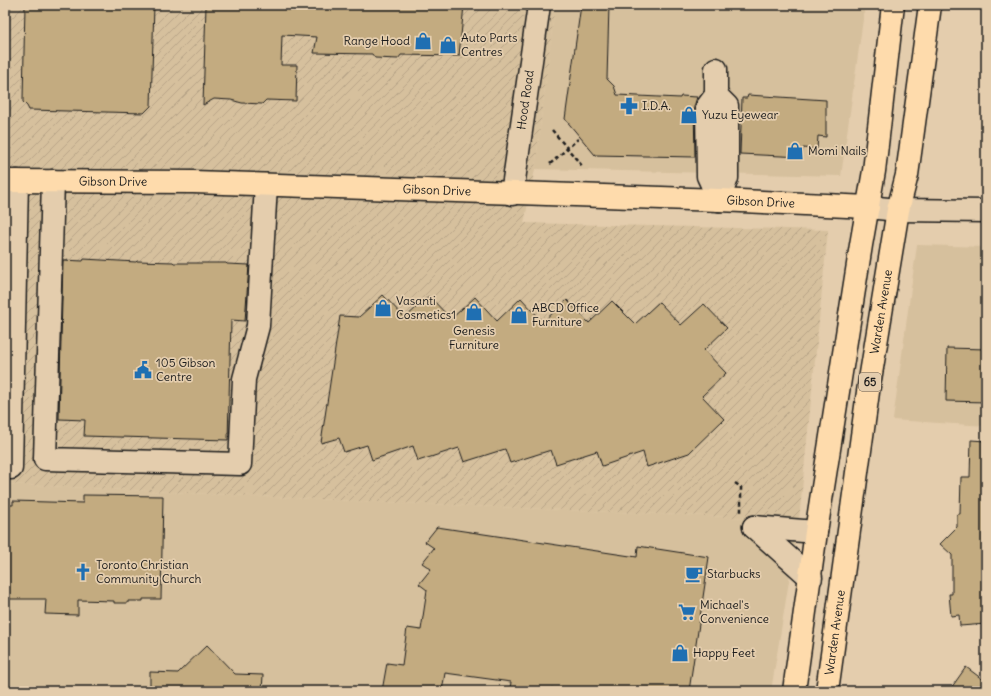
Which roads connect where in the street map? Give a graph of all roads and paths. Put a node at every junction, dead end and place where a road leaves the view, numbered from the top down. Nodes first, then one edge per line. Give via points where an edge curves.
1 (539, 5) edge
2 (893, 5) edge
3 (930, 5) edge
4 (716, 69) dead end
5 (552, 130) dead end
6 (578, 139) dead end
7 (568, 148) junction
8 (550, 164) dead end
9 (584, 167) dead end
10 (11, 181) edge
11 (53, 181) junction
12 (266, 185) junction
13 (512, 194) junction
14 (718, 200) junction
15 (868, 207) junction
16 (898, 210) junction
17 (986, 211) edge
18 (5, 468) edge
19 (735, 483) dead end
20 (741, 519) dead end
21 (816, 532) junction
22 (845, 554) junction
23 (811, 578) junction
24 (794, 691) edge
25 (827, 691) edge

1 - 13 street, Hood Road
2 - 15 main road, 65
3 - 16 main road, Warden Avenue / 65 via 907,175
4 - 14 street via 716,95 727,106 726,178
5 - 7 path
6 - 7 path
7 - 8 path
7 - 9 path
10 - 11 main road, Gibson Drive
10 - 18 street via 11,468
11 - 12 main road, Gibson Drive
11 - 12 street via 45,459 240,464 244,379 258,326
12 - 13 main road, Gibson Drive
13 - 14 main road, Gibson Drive
14 - 15 main road, Gibson Drive
15 - 16 street
15 - 21 main road, 65
16 - 17 street
16 - 22 main road, Warden Avenue / 65
19 - 20 path via 741,487
21 - 22 main road
21 - 23 main road, 65
21 - 23 street via 754,528
22 - 25 main road, Warden Avenue / 65
23 - 24 main road, 65

